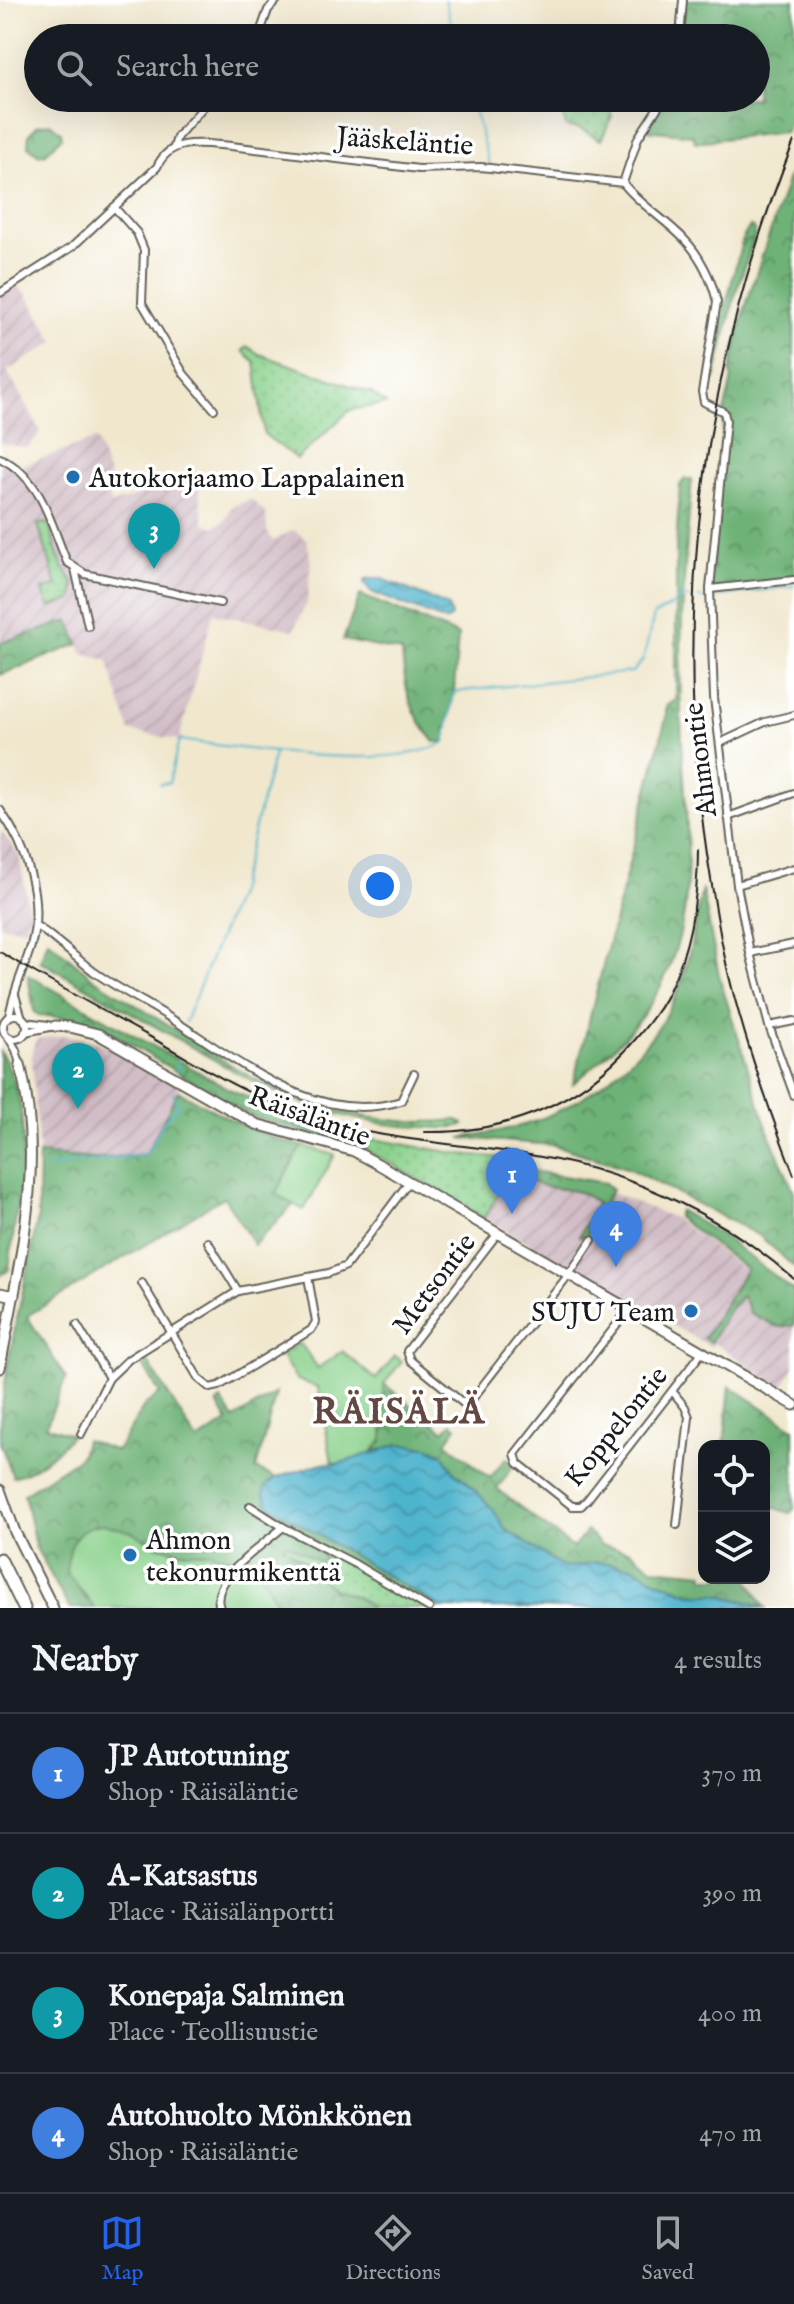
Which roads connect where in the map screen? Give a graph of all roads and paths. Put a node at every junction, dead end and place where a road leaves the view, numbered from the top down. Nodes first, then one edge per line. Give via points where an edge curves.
1 (277, 0) edge
2 (683, 0) edge
3 (263, 24) edge
4 (681, 24) edge
5 (199, 112) edge
6 (655, 112) edge
7 (174, 147) junction
8 (623, 183) junction
9 (114, 207) junction
10 (0, 293) edge
11 (214, 409) dead end
12 (0, 458) edge
13 (75, 569) junction
14 (794, 580) edge
15 (710, 589) junction
16 (220, 603) dead end
17 (88, 626) dead end
18 (794, 715) edge
19 (720, 743) junction
20 (794, 793) edge
21 (0, 810) edge
22 (728, 817) junction
23 (794, 868) edge
24 (737, 885) junction
25 (35, 925) junction
26 (794, 944) edge
27 (750, 953) junction
28 (14, 993) junction
29 (5, 1020) edge
30 (24, 1020) junction
31 (794, 1021) edge
32 (55, 1026) junction
33 (769, 1026) junction
34 (3, 1033) edge
35 (24, 1034) junction
36 (20, 1064) junction
37 (414, 1074) dead end
38 (794, 1095) edge
39 (409, 1182) junction
40 (498, 1233) junction
41 (592, 1240) dead end
42 (208, 1242) dead end
43 (570, 1273) junction
44 (308, 1277) junction
45 (142, 1283) dead end
46 (238, 1291) junction
47 (0, 1293) edge
48 (14, 1296) junction
49 (629, 1309) junction
50 (77, 1325) dead end
51 (171, 1333) junction
52 (703, 1351) junction
53 (0, 1368) edge
54 (109, 1378) junction
55 (673, 1392) junction
56 (794, 1405) edge
57 (81, 1434) dead end
58 (0, 1490) edge
59 (250, 1506) dead end
60 (677, 1525) dead end
61 (283, 1527) junction
62 (0, 1559) edge
63 (24, 1608) edge
64 (53, 1608) edge
65 (220, 1608) edge
66 (429, 1608) edge

1 - 3 street
2 - 4 street
5 - 7 street
6 - 8 street via 638,138
7 - 8 street, Jääskeläntie via 201,143 419,169 481,167
7 - 9 street
8 - 15 street, Ahmontie via 684,239 714,288 717,309 702,392 704,402 724,412 726,421
9 - 10 street via 72,247
9 - 11 street via 144,250 142,303 184,374
12 - 13 street via 40,494 67,562
13 - 16 street
13 - 17 street
14 - 15 street
15 - 19 street, Ahmontie via 711,668
18 - 19 street
19 - 22 street, Ahmontie
20 - 22 street
21 - 25 street via 30,870
22 - 24 street, Ahmontie
23 - 24 street
24 - 27 street, Ahmontie
25 - 28 street
25 - 37 street via 106,980 238,1064 292,1091 370,1108 401,1101
26 - 27 street
27 - 33 street, Ahmontie
28 - 29 street
28 - 30 street
29 - 30 street
29 - 34 street
30 - 32 street
30 - 35 street
31 - 33 street
32 - 35 street
32 - 39 street, Räisäläntie via 98,1034 256,1124 354,1151
33 - 38 street, Ahmontie
34 - 35 street via 17,1039
34 - 36 street
35 - 36 street
36 - 48 street via 32,1148 29,1217
39 - 40 street, Räisäläntie
39 - 44 street via 346,1266
40 - 43 street, Räisäläntie
40 - 43 street, Metsontie via 407,1351 408,1359 461,1402 473,1398
41 - 43 street
42 - 46 street
43 - 49 street, Räisäläntie
44 - 46 street
44 - 51 street via 316,1322 311,1330 219,1386 204,1385
45 - 51 street
46 - 51 street
47 - 48 street
48 - 53 street
49 - 52 street, Räisäläntie
49 - 55 street, Koppelontie via 518,1449 516,1460 570,1504 581,1506
50 - 54 street
51 - 54 street
52 - 55 street, Koppelontie
52 - 56 street, Räisäläntie
54 - 57 street
55 - 60 street via 689,1417
58 - 64 street
59 - 61 street
61 - 65 street via 235,1567 220,1592
61 - 66 street
62 - 63 highway

